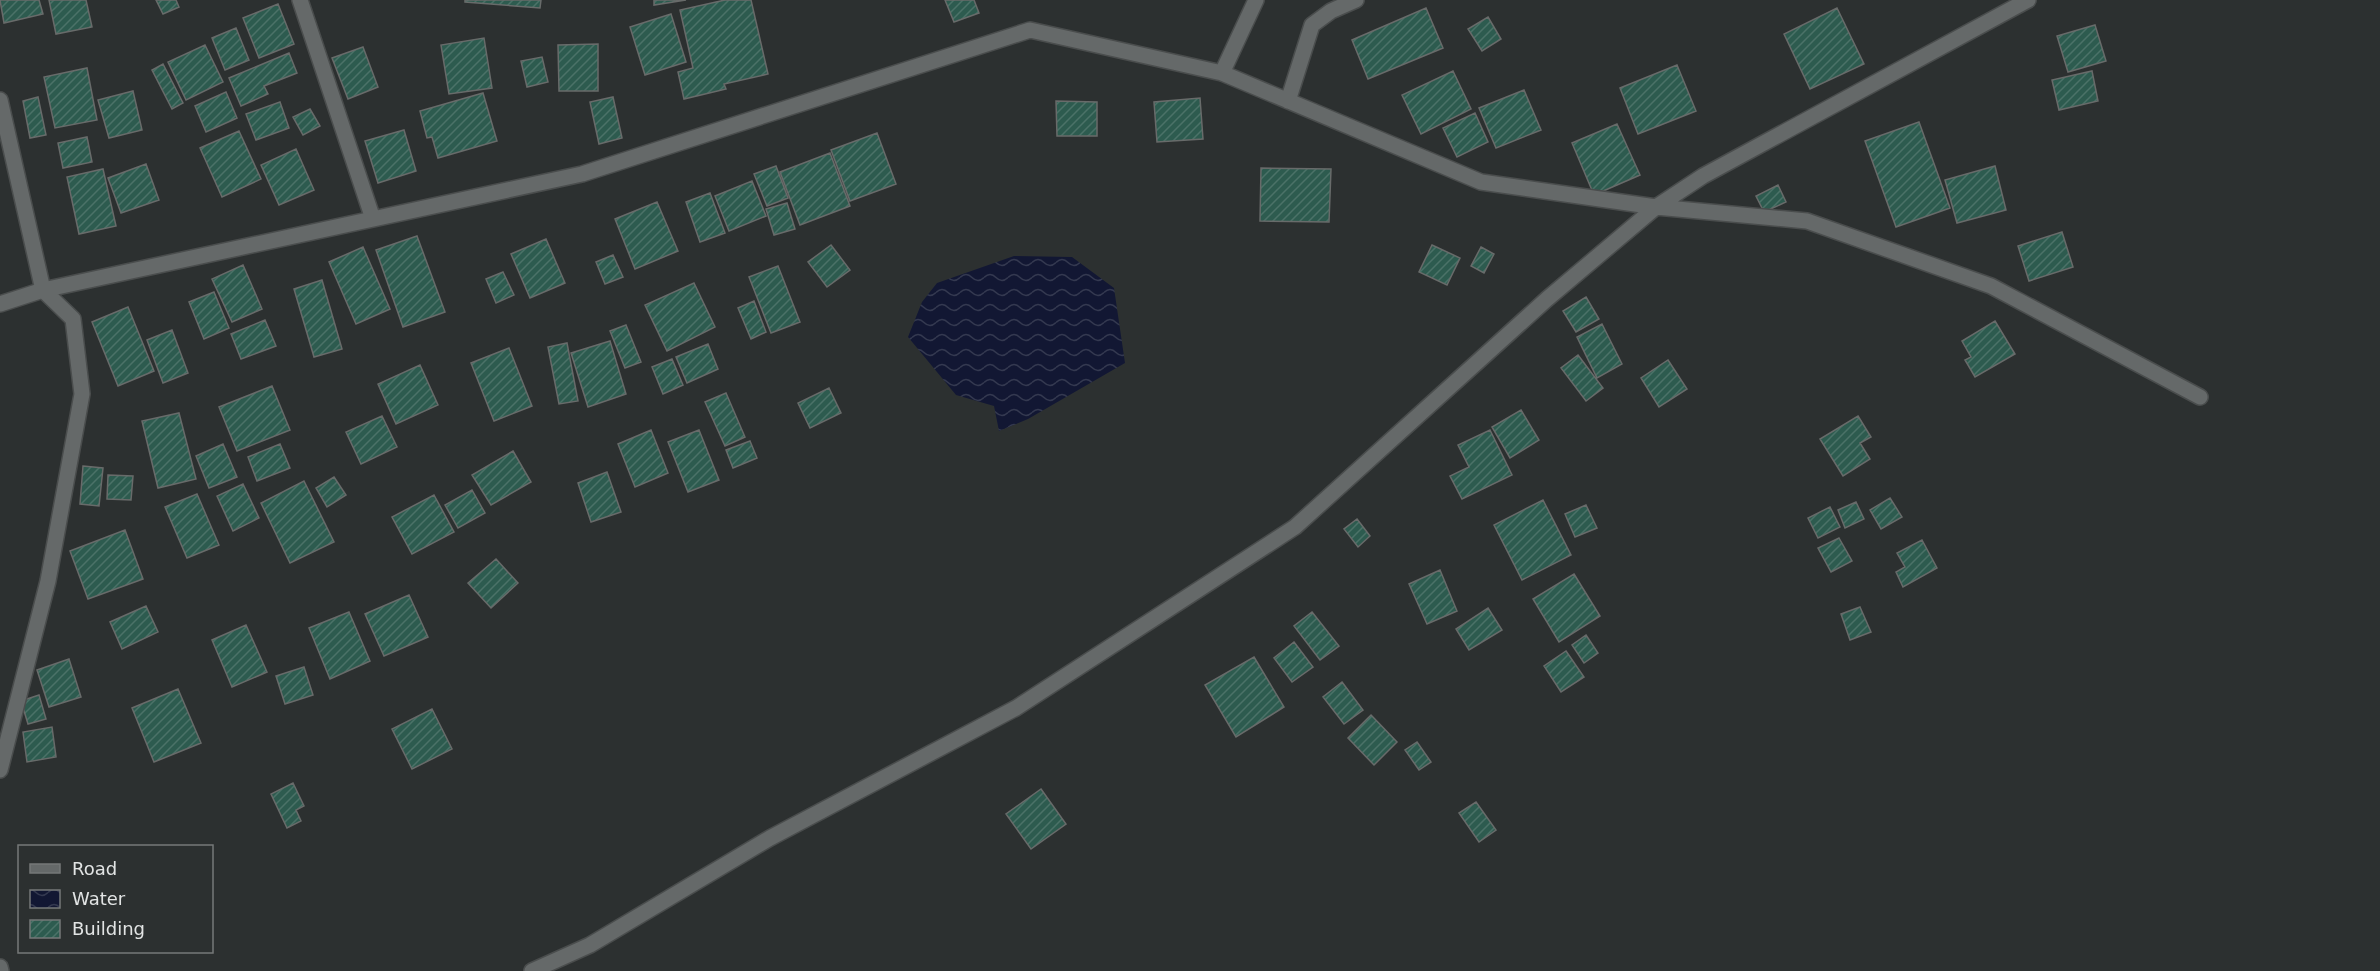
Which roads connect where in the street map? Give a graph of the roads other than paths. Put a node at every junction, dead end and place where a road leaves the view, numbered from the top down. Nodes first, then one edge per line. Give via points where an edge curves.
1 (300, 0) edge
2 (1256, 0) edge
3 (1356, 0) edge
4 (2028, 0) edge
5 (1222, 73) junction
6 (0, 100) edge
7 (1288, 101) junction
8 (1656, 207) junction
9 (374, 219) junction
10 (43, 290) junction
11 (0, 304) edge
12 (2200, 397) dead end
13 (0, 770) edge
14 (532, 971) edge

1 - 9 street
2 - 5 street
3 - 7 street via 1312,25
4 - 8 street via 1703,176
5 - 7 street
5 - 9 street via 1030,30 582,174
6 - 10 street
7 - 8 street via 1481,182
8 - 12 street via 1807,221 1991,286
8 - 14 street via 1547,299 1295,527 1016,708 770,838 590,945
9 - 10 street
10 - 11 street
10 - 13 street via 73,319 82,394 48,581

